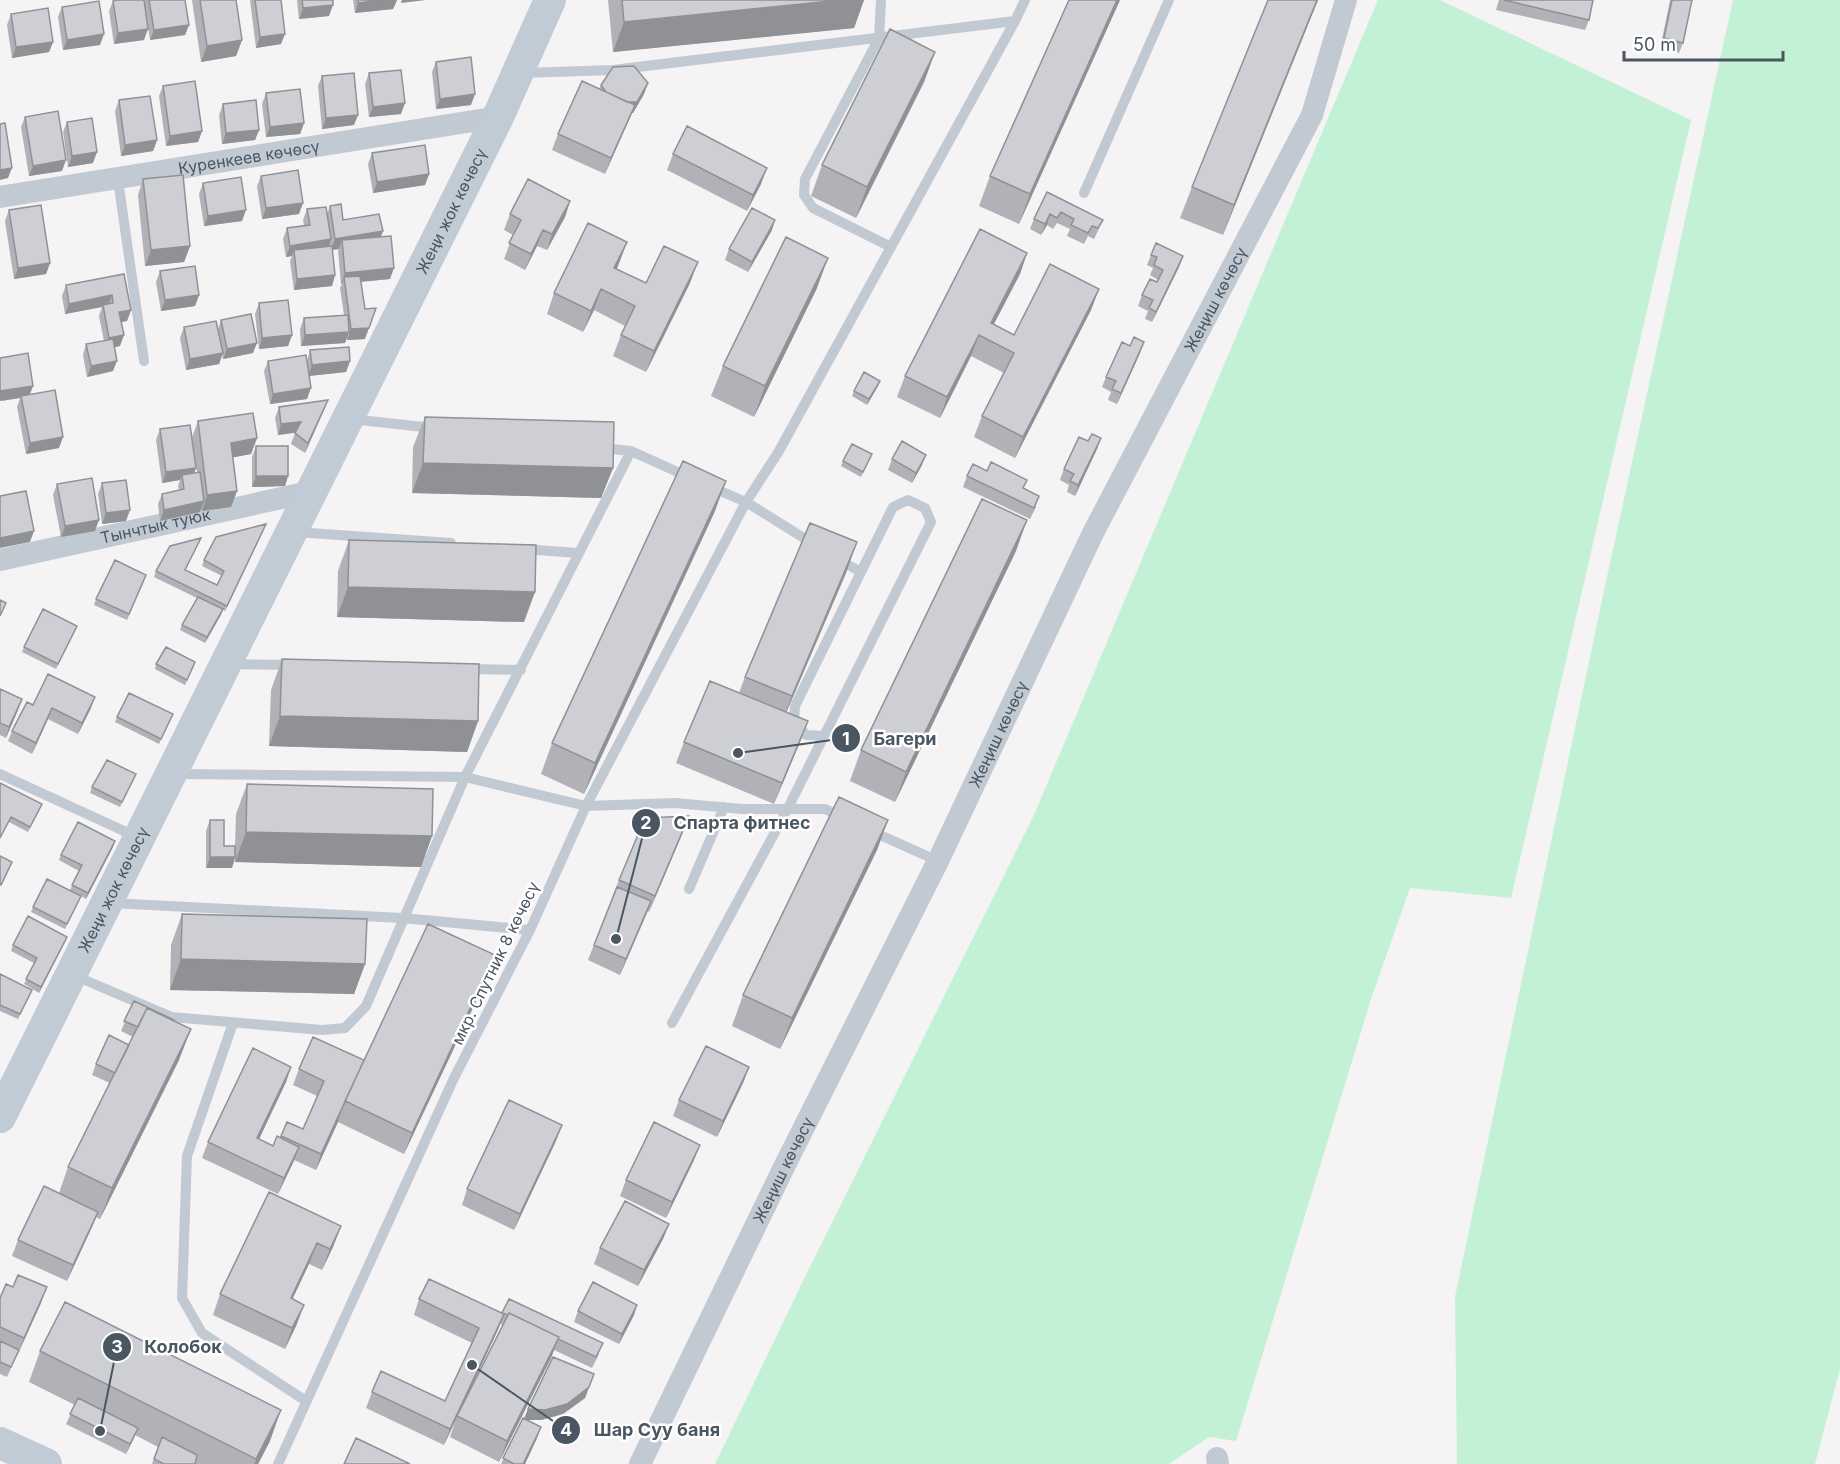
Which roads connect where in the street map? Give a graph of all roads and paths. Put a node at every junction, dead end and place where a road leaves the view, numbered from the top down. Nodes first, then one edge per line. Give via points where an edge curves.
1 (550, 0) edge
2 (881, 0) edge
3 (1025, 0) edge
4 (1169, 0) edge
5 (1346, 0) edge
6 (1015, 21) junction
7 (879, 38) junction
8 (516, 73) junction
9 (498, 117) junction
10 (118, 180) junction
11 (1084, 193) dead end
12 (0, 197) edge
13 (891, 247) junction
14 (144, 361) dead end
15 (347, 418) junction
16 (442, 429) edge
17 (584, 446) edge
18 (631, 452) junction
19 (309, 492) junction
20 (746, 502) junction
21 (290, 531) junction
22 (462, 544) edge
23 (508, 548) edge
24 (578, 553) junction
25 (0, 560) edge
26 (861, 573) junction
27 (224, 663) junction
28 (307, 665) edge
29 (450, 668) edge
30 (521, 670) junction
31 (824, 736) junction
32 (0, 774) edge
33 (168, 774) junction
34 (465, 777) junction
35 (586, 806) junction
36 (724, 807) junction
37 (788, 808) junction
38 (138, 837) junction
39 (938, 861) junction
40 (689, 888) dead end
41 (105, 903) junction
42 (402, 918) junction
43 (530, 930) junction
44 (70, 974) junction
45 (233, 1023) junction
46 (672, 1023) dead end
47 (0, 1117) edge
48 (306, 1401) junction
49 (0, 1443) edge
50 (46, 1464) edge
51 (278, 1464) edge
52 (640, 1464) edge

1 - 8 main road, Жеңи жок көчөсү
2 - 7 lane
3 - 6 lane, мкр. Спутник 8 көчөсү
4 - 11 lane
5 - 39 street, Жеңиш көчөсү via 1312,115 1093,533
6 - 7 lane
6 - 13 lane, мкр. Спутник 8 көчөсү
7 - 8 lane via 614,70
7 - 13 lane via 805,179 804,195 813,208
8 - 9 main road, Жеңи жок көчөсү
9 - 10 street, Куренкеев көчөсү
9 - 15 main road, Жеңи жок көчөсү
10 - 12 street, Куренкеев көчөсү
10 - 14 lane
13 - 20 lane, мкр. Спутник 8 көчөсү via 779,451
15 - 16 lane
15 - 19 main road, Жеңи жок көчөсү
17 - 18 lane
18 - 20 lane
18 - 24 lane
19 - 21 main road, Жеңи жок көчөсү
19 - 25 street, Тынчтык туюк
20 - 26 lane
20 - 35 lane, мкр. Спутник 8 көчөсү
21 - 22 lane
21 - 27 main road, Жеңи жок көчөсү
23 - 24 lane
24 - 30 lane
26 - 31 lane via 795,706 794,721 806,735
26 - 31 lane via 893,507 909,500 925,508 931,522
27 - 28 lane
27 - 33 main road, Жеңи жок көчөсү
29 - 30 lane
30 - 34 lane
31 - 37 lane
32 - 38 lane
33 - 34 lane
33 - 38 main road, Жеңи жок көчөсү
34 - 35 lane
34 - 42 lane
35 - 36 lane via 675,803
35 - 43 lane, мкр. Спутник 8 көчөсү
36 - 37 lane
36 - 40 lane
37 - 39 lane via 825,809
37 - 46 lane
38 - 41 main road, Жеңи жок көчөсү
39 - 52 street, Жеңиш көчөсү
41 - 42 lane
41 - 44 main road, Жеңи жок көчөсү
42 - 43 lane
42 - 45 lane via 366,1006 345,1028 322,1030
43 - 48 lane, мкр. Спутник 8 көчөсү via 454,1078
44 - 45 lane via 172,1017
44 - 47 main road, Жеңи жок көчөсү
45 - 48 lane via 187,1156 182,1298 202,1333
48 - 51 lane, мкр. Спутник 8 көчөсү
49 - 50 main road

